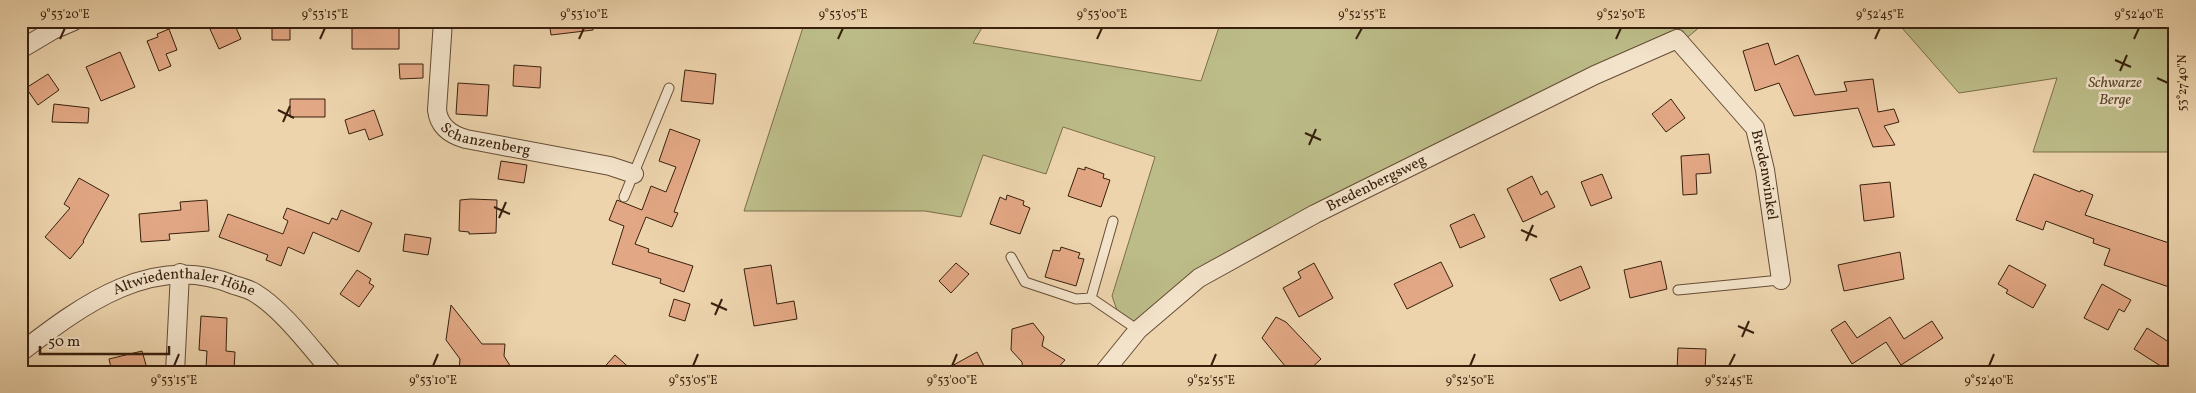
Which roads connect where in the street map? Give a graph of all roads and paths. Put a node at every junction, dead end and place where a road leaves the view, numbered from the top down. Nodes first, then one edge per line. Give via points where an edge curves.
1 (74, 21) edge
2 (443, 21) edge
3 (1677, 39) joint
4 (22, 45) edge
5 (670, 88) dead end
6 (634, 174) junction
7 (624, 197) dead end
8 (1113, 221) dead end
9 (1011, 257) dead end
10 (180, 273) junction
11 (1781, 280) joint
12 (1678, 290) dead end
13 (1091, 298) junction
14 (1138, 330) junction
15 (21, 352) edge
16 (175, 372) edge
17 (332, 372) edge
18 (1104, 372) edge

1 - 4 street
2 - 6 street, Schanzenberg via 437,110 441,123 449,131 466,139 610,166
3 - 11 street, Bredenwinkel via 1754,128 1765,170
3 - 14 street, Bredenbergsweg via 1315,214 1199,278
5 - 6 lane
6 - 7 lane
8 - 13 lane
9 - 13 lane via 1024,282 1076,299
10 - 15 street, Altwiedenthaler Höhe via 142,280 108,292 69,315
10 - 16 street
10 - 17 street, Altwiedenthaler Höhe via 216,277 255,293 287,320
11 - 12 lane
13 - 14 lane
14 - 18 street, Bredenbergsweg

